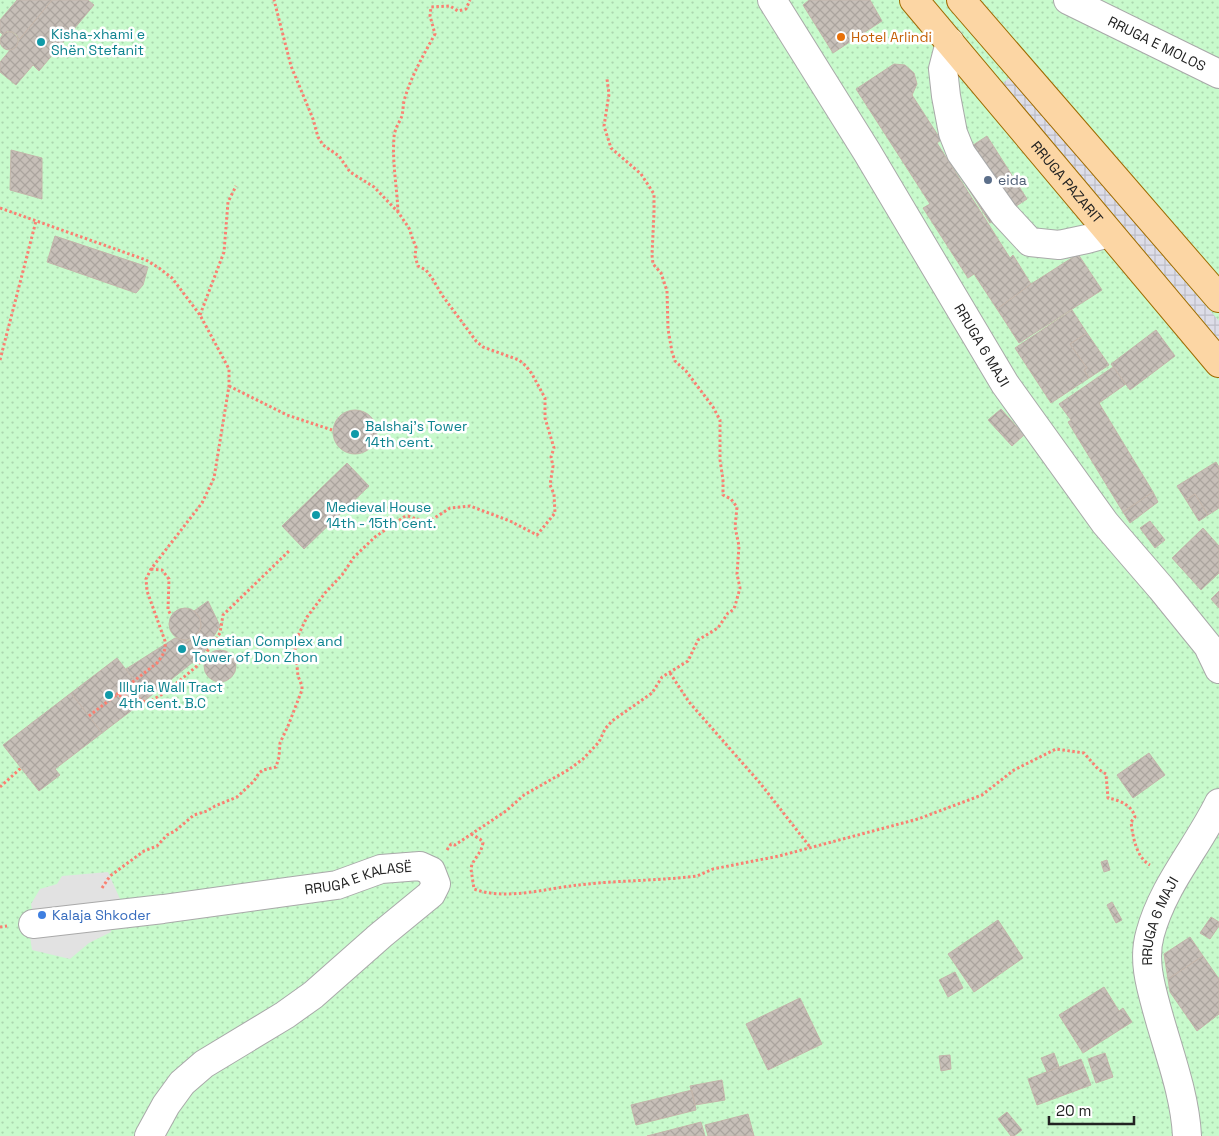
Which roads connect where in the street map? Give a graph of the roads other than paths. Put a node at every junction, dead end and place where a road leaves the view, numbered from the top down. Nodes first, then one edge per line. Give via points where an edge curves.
1 (772, 0) edge
2 (914, 0) edge
3 (961, 0) edge
4 (1068, 0) edge
5 (950, 42) junction
6 (1219, 74) edge
7 (1109, 233) junction
8 (1219, 298) edge
9 (1219, 363) edge
10 (1219, 669) edge
11 (1219, 803) edge
12 (33, 924) dead end
13 (149, 1136) edge
14 (1187, 1136) edge

1 - 10 street, RRUGA 6 MAJI via 1005,384 1105,522 1208,646
2 - 5 main road, RRUGA PAZARIT
3 - 8 main road
4 - 6 street, RRUGA E MOLOS
5 - 7 main road, RRUGA PAZARIT
5 - 7 street via 943,69 953,132 961,153 1004,214 1030,242 1058,245
7 - 9 main road, RRUGA PAZARIT
11 - 14 street, RRUGA 6 MAJI via 1170,886 1149,936 1147,958 1151,989 1185,1112
12 - 13 street, RRUGA E KALASË via 337,885 381,869 420,866 431,871 436,884 430,894 313,995 204,1064 182,1084

